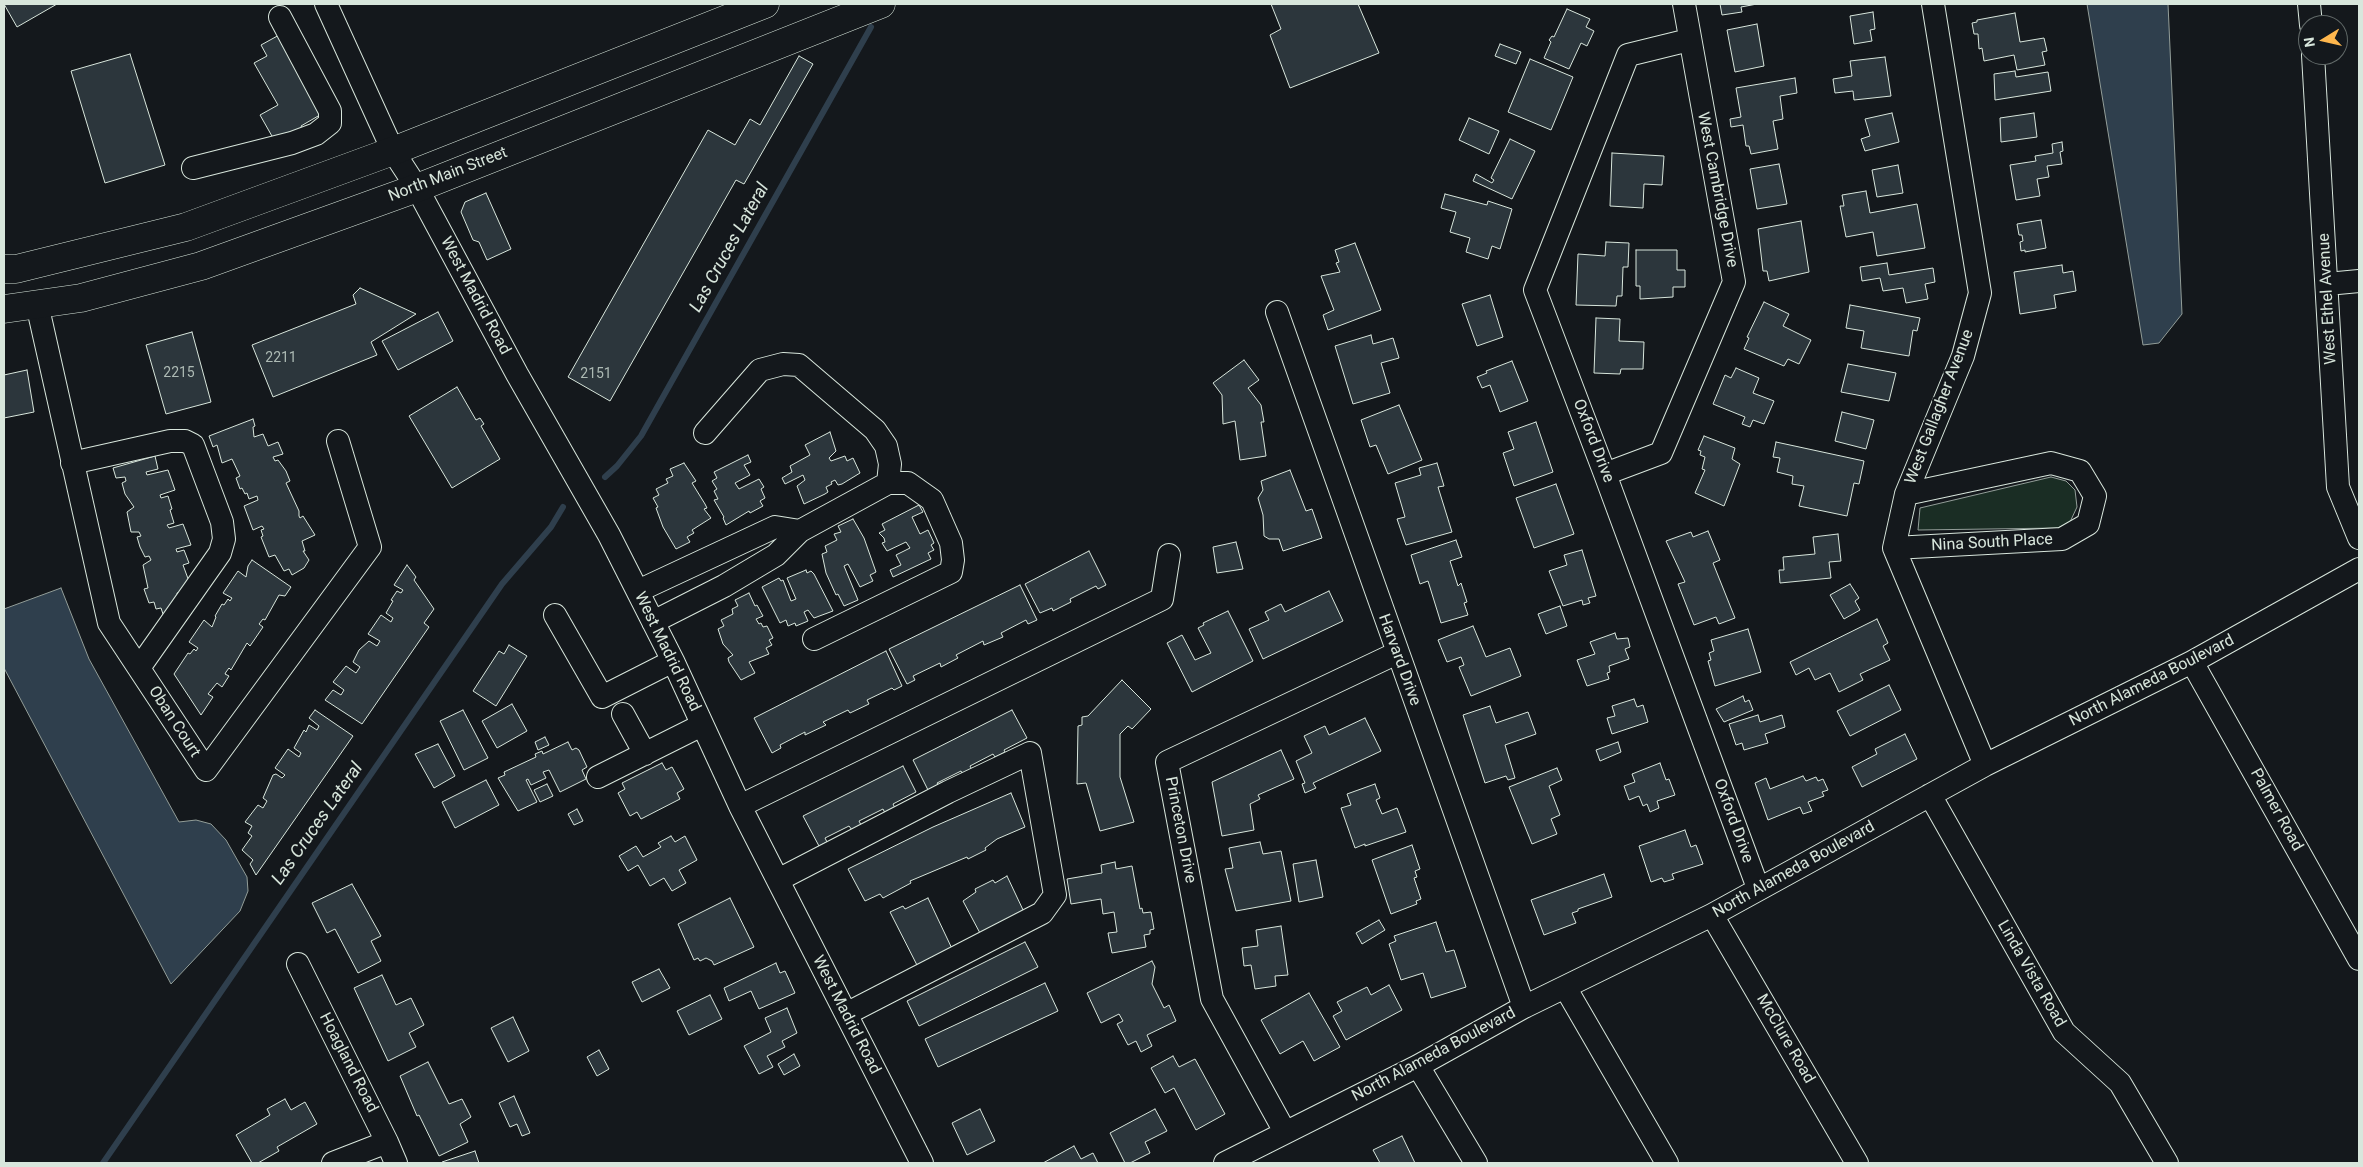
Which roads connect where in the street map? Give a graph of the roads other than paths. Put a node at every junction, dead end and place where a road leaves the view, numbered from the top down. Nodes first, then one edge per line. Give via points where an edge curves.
1 (326, 4) edge
2 (765, 4) edge
3 (881, 4) edge
4 (1684, 4) edge
5 (1933, 4) edge
6 (737, 15) junction
7 (280, 17) dead end
8 (1689, 40) junction
9 (751, 55) junction
10 (2314, 65) edge
11 (393, 151) junction
12 (193, 168) dead end
13 (417, 188) junction
14 (10, 269) edge
15 (2359, 281) edge
16 (2327, 284) junction
17 (37, 304) junction
18 (4, 309) edge
19 (1277, 312) dead end
20 (705, 433) dead end
21 (338, 441) dead end
22 (72, 463) junction
23 (1605, 474) junction
24 (888, 483) junction
25 (1906, 494) junction
26 (800, 531) junction
27 (2359, 538) edge
28 (1894, 548) junction
29 (1169, 555) dead end
30 (2359, 570) edge
31 (666, 578) junction
32 (638, 591) junction
33 (680, 608) junction
34 (555, 615) dead end
35 (653, 622) junction
36 (814, 639) dead end
37 (1397, 653) junction
38 (673, 661) junction
39 (2192, 662) junction
40 (139, 668) junction
41 (624, 714) dead end
42 (702, 725) junction
43 (645, 754) junction
44 (1986, 765) junction
45 (598, 777) dead end
46 (1930, 795) junction
47 (740, 806) junction
48 (778, 880) junction
49 (1758, 888) junction
50 (1712, 915) junction
51 (2359, 959) edge
52 (298, 964) dead end
53 (1564, 987) junction
54 (1524, 1007) junction
55 (846, 1014) junction
56 (1418, 1066) junction
57 (1285, 1132) junction
58 (387, 1142) junction
59 (1236, 1161) edge
60 (333, 1163) edge
61 (396, 1163) edge
62 (922, 1163) edge
63 (1476, 1163) edge
64 (1667, 1163) edge
65 (1857, 1163) edge
66 (2166, 1163) edge

1 - 11 street, West Madrid Road
2 - 6 main road
3 - 9 main road, North Main Street
4 - 8 street, West Cambridge Drive
5 - 25 street, West Gallagher Avenue via 1980,293 1963,356
6 - 9 main road
6 - 11 main road
7 - 12 street via 330,111 330,123 316,134 292,142
8 - 23 street, West Cambridge Drive via 1734,282 1661,453
8 - 23 street, Oxford Drive via 1628,55 1535,290
9 - 13 main road, North Main Street
10 - 16 street, West Ethel Avenue
11 - 13 street, West Madrid Road
11 - 14 main road via 186,227
13 - 17 main road, North Main Street via 201,266 81,298
13 - 32 street, West Madrid Road
14 - 17 main road
15 - 16 street
16 - 27 street, West Ethel Avenue via 2338,487
17 - 18 main road, North Main Street
17 - 22 street, Oban Court
19 - 37 street, Harvard Drive
20 - 24 street via 760,370 783,364 799,365 875,430 886,446 890,464
21 - 40 street, Oban Court via 370,547 206,770
22 - 40 street, Oban Court via 109,623
22 - 40 street via 170,441 185,441 193,445 222,522 224,539 220,553
23 - 49 street, Oxford Drive
24 - 26 street
24 - 36 street via 908,483 932,500 951,543 953,560 950,572
25 - 28 street, West Gallagher Avenue
25 - 28 street, Nina South Place via 2051,463 2080,471 2095,496 2088,524 2062,539
26 - 31 street via 775,527
26 - 33 street via 776,555
28 - 44 street
29 - 47 street via 1162,599
30 - 39 street, North Alameda Boulevard
31 - 32 street
31 - 33 street
32 - 35 street, West Madrid Road
33 - 35 street
34 - 38 street via 602,697
35 - 38 street, West Madrid Road
37 - 54 street, Harvard Drive
37 - 57 street, Princeton Drive via 1167,762 1212,999
38 - 42 street, West Madrid Road
39 - 44 street, North Alameda Boulevard
39 - 51 street, Palmer Road
41 - 43 street
42 - 43 street
42 - 47 street, West Madrid Road
43 - 45 street
44 - 46 street, North Alameda Boulevard
46 - 49 street, North Alameda Boulevard
46 - 66 street, Linda Vista Road via 2064,1032 2120,1083
47 - 48 street, West Madrid Road
48 - 55 street, West Madrid Road
48 - 55 street via 1030,753 1054,895 1042,913
49 - 50 street, North Alameda Boulevard
50 - 53 street, North Alameda Boulevard
50 - 65 street, McClure Road
52 - 58 street, Hoagland Road
53 - 54 street, North Alameda Boulevard
53 - 64 street
54 - 56 street, North Alameda Boulevard
55 - 62 street, West Madrid Road
56 - 57 street, North Alameda Boulevard
56 - 63 street
57 - 59 street, North Alameda Boulevard
58 - 60 street
58 - 61 street, Hoagland Road

